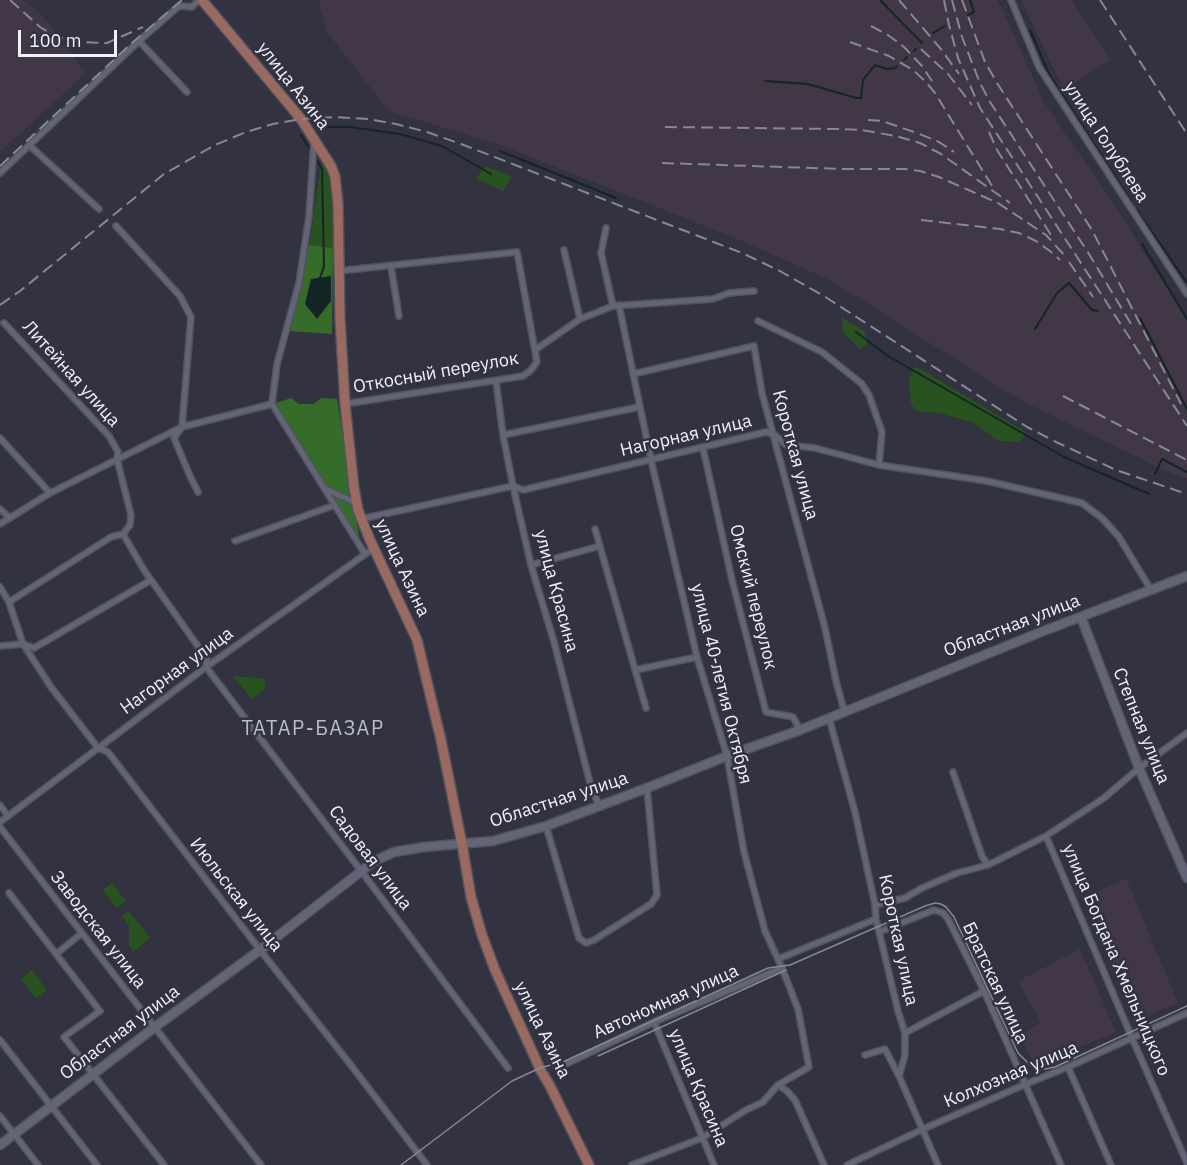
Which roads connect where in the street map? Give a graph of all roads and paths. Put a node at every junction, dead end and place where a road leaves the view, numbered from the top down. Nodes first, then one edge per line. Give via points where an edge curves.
1 (201, 0) edge
2 (1011, 0) edge
3 (139, 41) junction
4 (187, 92) dead end
5 (314, 140) junction
6 (28, 145) junction
7 (0, 173) edge
8 (99, 209) dead end
9 (116, 226) dead end
10 (606, 228) dead end
11 (564, 249) dead end
12 (391, 267) junction
13 (338, 271) junction
14 (754, 291) dead end
15 (1187, 294) edge
16 (616, 305) junction
17 (399, 316) dead end
18 (580, 319) junction
19 (758, 321) dead end
20 (4, 323) dead end
21 (535, 350) junction
22 (633, 374) junction
23 (496, 381) junction
24 (272, 404) junction
25 (345, 404) junction
26 (639, 407) junction
27 (182, 427) junction
28 (503, 435) junction
29 (775, 435) junction
30 (0, 438) edge
31 (703, 448) junction
32 (117, 459) junction
33 (651, 460) junction
34 (879, 465) junction
35 (513, 486) junction
36 (325, 489) junction
37 (198, 492) dead end
38 (50, 493) junction
39 (357, 504) junction
40 (335, 505) junction
41 (0, 509) edge
42 (10, 518) junction
43 (361, 519) junction
44 (0, 524) edge
45 (595, 530) dead end
46 (123, 534) junction
47 (235, 541) dead end
48 (600, 546) junction
49 (374, 548) junction
50 (365, 554) junction
51 (531, 565) junction
52 (1187, 576) edge
53 (152, 580) junction
54 (0, 587) edge
55 (1151, 590) junction
56 (9, 602) junction
57 (1080, 617) junction
58 (23, 644) junction
59 (0, 646) edge
60 (697, 657) junction
61 (206, 667) junction
62 (635, 670) junction
63 (646, 708) dead end
64 (844, 710) junction
65 (829, 717) junction
66 (800, 730) junction
67 (1187, 733) edge
68 (98, 747) junction
69 (727, 756) junction
70 (1139, 768) junction
71 (953, 772) dead end
72 (647, 788) junction
73 (0, 805) edge
74 (599, 806) junction
75 (8, 816) junction
76 (0, 822) edge
77 (546, 826) junction
78 (0, 827) edge
79 (1046, 836) junction
80 (462, 844) junction
81 (988, 865) junction
82 (362, 871) junction
83 (1187, 879) edge
84 (9, 892) dead end
85 (875, 905) junction
86 (876, 920) junction
87 (879, 932) junction
88 (82, 933) junction
89 (260, 950) junction
90 (56, 954) junction
91 (777, 959) junction
92 (782, 968) junction
93 (984, 992) junction
94 (1187, 1013) edge
95 (654, 1022) junction
96 (155, 1027) junction
97 (905, 1033) junction
98 (1132, 1038) junction
99 (0, 1040) edge
100 (865, 1055) dead end
101 (564, 1065) dead end
102 (1068, 1067) junction
103 (508, 1068) dead end
104 (93, 1074) junction
105 (898, 1076) junction
106 (1026, 1084) junction
107 (778, 1085) junction
108 (51, 1106) junction
109 (0, 1116) edge
110 (923, 1129) junction
111 (14, 1135) junction
112 (702, 1138) junction
113 (0, 1145) edge
114 (1187, 1163) edge
115 (38, 1165) edge
116 (97, 1165) edge
117 (164, 1165) edge
118 (261, 1165) edge
119 (427, 1165) edge
120 (589, 1165) edge
121 (632, 1165) edge
122 (714, 1165) edge
123 (824, 1165) edge
124 (847, 1165) edge
125 (938, 1165) edge
126 (1061, 1165) edge
127 (1111, 1165) edge

1 - 3 street via 192,7 179,6
1 - 5 main road, улица Азина via 301,119
2 - 15 street, улица Голублева via 1039,68
3 - 4 street
3 - 6 street
5 - 13 main road, улица Азина via 331,166 336,186
5 - 24 street via 299,283 277,364
6 - 7 street
6 - 8 street
9 - 27 street via 180,296 191,317
10 - 16 street, улица 40-летия Октября via 601,253
11 - 18 street
12 - 13 street
12 - 17 street
12 - 21 street via 517,252
13 - 25 main road, улица Азина
14 - 16 street, Откосный переулок via 713,299
16 - 18 street, Откосный переулок
16 - 22 street, улица 40-летия Октября
18 - 21 street, Откосный переулок
19 - 34 street via 822,352 862,384 882,432
20 - 32 street, Литейная улица via 109,435 118,452
21 - 23 street, Откосный переулок via 537,362 531,370 523,376
22 - 26 street, улица 40-летия Октября
22 - 29 street, Короткая улица via 753,346
23 - 25 street, Откосный переулок
23 - 28 street, улица Красина
24 - 27 street
24 - 36 street
25 - 39 main road, улица Азина
26 - 28 street
26 - 33 street, улица 40-летия Октября
27 - 32 street
27 - 37 street via 174,438
28 - 35 street, улица Красина
29 - 31 street, Нагорная улица via 766,432
29 - 34 street, Нагорная улица via 786,445 815,448
29 - 64 street, Короткая улица
30 - 38 street
31 - 33 street, Нагорная улица
31 - 66 street, Омский переулок via 766,712 793,717
32 - 38 street
32 - 46 street, Литейная улица via 131,515
33 - 35 street, Нагорная улица via 523,490
33 - 60 street, улица 40-летия Октября
34 - 55 street, Нагорная улица via 987,481 1082,503 1119,537
35 - 43 street, Нагорная улица
35 - 51 street, улица Красина
36 - 39 street
36 - 40 street
38 - 42 street
39 - 43 main road, улица Азина
40 - 47 street
40 - 50 street
41 - 42 street
42 - 44 street
43 - 49 main road, улица Азина
45 - 48 street
46 - 53 street
46 - 56 street via 111,537
48 - 51 street
48 - 62 street
49 - 50 street, Нагорная улица
49 - 80 main road, улица Азина via 417,640
50 - 61 street, Нагорная улица
51 - 74 street, улица Красина
52 - 55 main road, Областная улица
53 - 58 street via 34,648
53 - 61 street via 207,660
54 - 56 street, Июльская улица
55 - 57 main road, Областная улица
56 - 58 street, Июльская улица
57 - 64 main road, Областная улица
57 - 70 main road, Степная улица
58 - 59 street
58 - 68 street, Июльская улица
60 - 62 street
60 - 69 street, улица 40-летия Октября
61 - 68 street, Нагорная улица
61 - 82 street, Садовая улица
62 - 63 street
64 - 65 main road, Областная улица
65 - 66 main road, Областная улица
65 - 85 street, Короткая улица
66 - 69 main road, Областная улица
67 - 70 street
68 - 75 street, Нагорная улица
68 - 89 street, Июльская улица via 108,752
69 - 72 main road, Областная улица
69 - 91 street, улица 40-летия Октября via 744,852 765,931
70 - 79 street via 1104,798
70 - 83 main road, Степная улица
71 - 81 street
72 - 74 main road, Областная улица
72 - 77 street via 657,895 651,904 586,943 579,938
73 - 75 street
74 - 77 main road, Областная улица
75 - 76 street, Нагорная улица
77 - 80 main road, Областная улица via 493,841
78 - 88 street, Заводская улица
79 - 81 street
79 - 98 street, улица Богдана Хмельницкого
80 - 82 main road, Областная улица via 394,852
80 - 120 main road, улица Азина via 471,897 495,970
81 - 85 street via 957,873 905,898
82 - 89 main road, Областная улица
82 - 103 street, Садовая улица
84 - 90 street
85 - 86 street, Короткая улица
86 - 87 street, Короткая улица
86 - 91 street
87 - 93 street, Братская улица via 934,910 943,913
87 - 97 street, Короткая улица
88 - 90 street
88 - 96 street, Заводская улица
89 - 96 main road, Областная улица
89 - 119 street, Июльская улица
90 - 104 street via 100,1011 64,1037
91 - 92 street, улица 40-летия Октября
92 - 95 street, Автономная улица
92 - 107 street, улица 40-летия Октября via 798,1009 809,1067
93 - 97 street
93 - 106 street, Братская улица
94 - 98 street, Колхозная улица
95 - 101 street, Автономная улица
95 - 112 street, улица Красина
96 - 104 main road, Областная улица
96 - 118 street, Заводская улица
97 - 105 street, Короткая улица via 905,1055
98 - 102 street, Колхозная улица
98 - 114 street, улица Богдана Хмельницкого
99 - 108 street
100 - 105 street via 885,1049
102 - 106 street, Колхозная улица
102 - 127 street
104 - 108 main road, Областная улица
104 - 117 street
105 - 110 street
106 - 110 street, Колхозная улица
106 - 126 street, Братская улица
107 - 112 street via 763,1102
107 - 123 street via 795,1100
108 - 111 main road, Областная улица
108 - 116 street
109 - 111 street
110 - 124 street, Колхозная улица
110 - 125 street
111 - 113 main road, Областная улица
111 - 115 street
112 - 121 street
112 - 122 street, улица Красина

